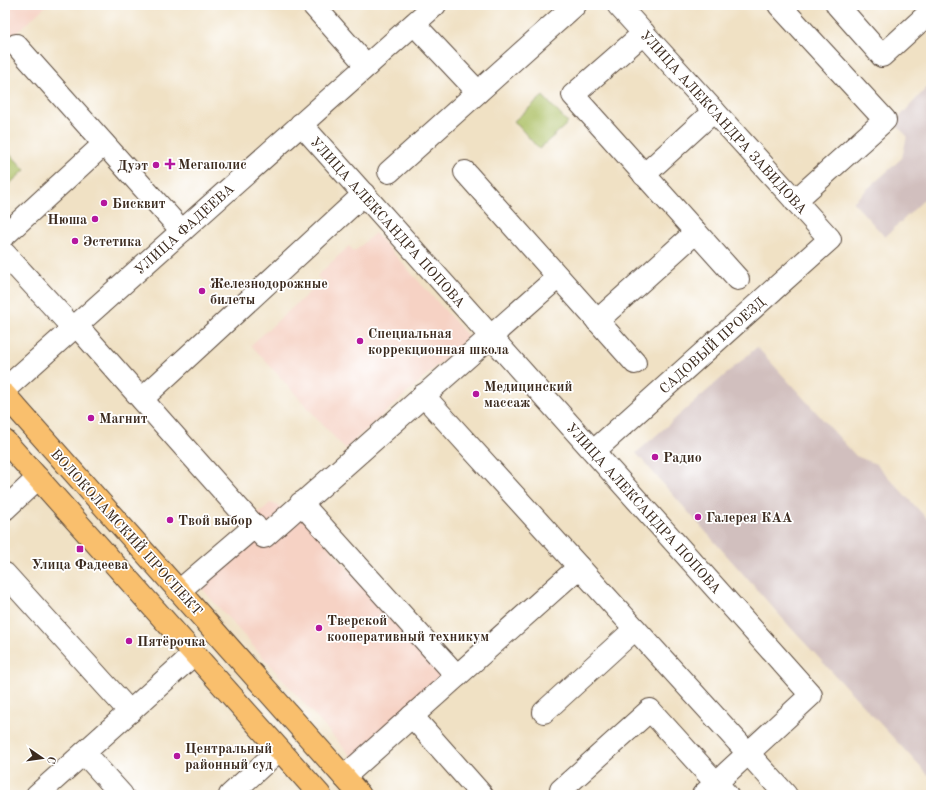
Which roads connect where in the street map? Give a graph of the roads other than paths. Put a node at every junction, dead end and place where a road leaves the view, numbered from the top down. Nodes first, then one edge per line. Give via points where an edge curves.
1 (312, 5) edge
2 (435, 5) edge
3 (576, 5) edge
4 (618, 5) edge
5 (779, 5) edge
6 (837, 5) edge
7 (931, 11) edge
8 (414, 24) junction
9 (644, 33) junction
10 (16, 45) dead end
11 (367, 66) junction
12 (478, 92) junction
13 (714, 111) junction
14 (301, 124) junction
15 (104, 144) junction
16 (390, 172) dead end
17 (465, 172) dead end
18 (644, 175) junction
19 (364, 194) junction
20 (795, 201) junction
21 (182, 231) junction
22 (696, 232) junction
23 (5, 235) edge
24 (830, 239) joint
25 (5, 254) edge
26 (558, 277) junction
27 (738, 279) dead end
28 (597, 321) junction
29 (75, 327) junction
30 (490, 335) junction
31 (635, 363) dead end
32 (5, 389) edge
33 (5, 394) edge
34 (423, 394) junction
35 (142, 399) junction
36 (5, 441) edge
37 (594, 451) junction
38 (38, 478) junction
39 (301, 503) junction
40 (5, 509) edge
41 (255, 526) junction
42 (579, 566) junction
43 (5, 574) edge
44 (179, 592) junction
45 (635, 629) junction
46 (194, 654) junction
47 (457, 676) junction
48 (130, 712) junction
49 (544, 712) dead end
50 (412, 716) junction
51 (279, 750) junction
52 (84, 753) junction
53 (748, 753) junction
54 (344, 777) junction
55 (561, 790) dead end
56 (715, 791) edge
57 (37, 795) edge
58 (122, 795) edge
59 (230, 795) edge
60 (320, 795) edge
61 (360, 795) edge
62 (482, 795) edge
63 (786, 795) edge

1 - 11 street
2 - 8 street, УЛИЦА ФАДЕЕВА
3 - 12 street
4 - 9 street, УЛИЦА АЛЕКСАНДРА ЗАВИДОВА
5 - 20 street via 885,120
6 - 7 street via 882,56
8 - 11 street, УЛИЦА ФАДЕЕВА
8 - 12 street
9 - 13 street, УЛИЦА АЛЕКСАНДРА ЗАВИДОВА
9 - 18 street via 573,95
10 - 15 street
11 - 14 street, УЛИЦА ФАДЕЕВА
12 - 16 street
13 - 18 street
13 - 20 street, УЛИЦА АЛЕКСАНДРА ЗАВИДОВА
14 - 19 street, УЛИЦА АЛЕКСАНДРА ПОПОВА
14 - 21 street, УЛИЦА ФАДЕЕВА
15 - 21 street
15 - 23 street
17 - 26 street
18 - 22 street
19 - 30 street, УЛИЦА АЛЕКСАНДРА ПОПОВА
19 - 35 street
20 - 24 street, УЛИЦА АЛЕКСАНДРА ЗАВИДОВА
21 - 29 street, УЛИЦА ФАДЕЕВА
22 - 27 street
22 - 28 street
24 - 37 street, САДОВЫЙ ПРОЕЗД
25 - 29 street
26 - 28 street
26 - 30 street
28 - 31 street
29 - 32 street, УЛИЦА ФАДЕЕВА
29 - 35 street
30 - 34 street
30 - 37 street, УЛИЦА АЛЕКСАНДРА ПОПОВА
33 - 44 main road, ВОЛОКОЛАМСКИЙ ПРОСПЕКТ
34 - 39 street
34 - 42 street
35 - 41 street
36 - 38 main road
37 - 53 street, УЛИЦА АЛЕКСАНДРА ПОПОВА via 811,695
38 - 40 street
38 - 46 main road
39 - 41 street via 264,537
39 - 47 street
41 - 44 street
42 - 45 street
42 - 47 street
43 - 48 street
44 - 54 main road, ВОЛОКОЛАМСКИЙ ПРОСПЕКТ
45 - 49 street
45 - 53 street
46 - 48 street
46 - 51 main road
47 - 50 street
48 - 52 street
50 - 54 street
50 - 62 street
51 - 59 street
51 - 60 main road
52 - 57 street
52 - 58 street
53 - 56 street
53 - 63 street
54 - 61 main road, ВОЛОКОЛАМСКИЙ ПРОСПЕКТ
55 - 56 street via 650,710

